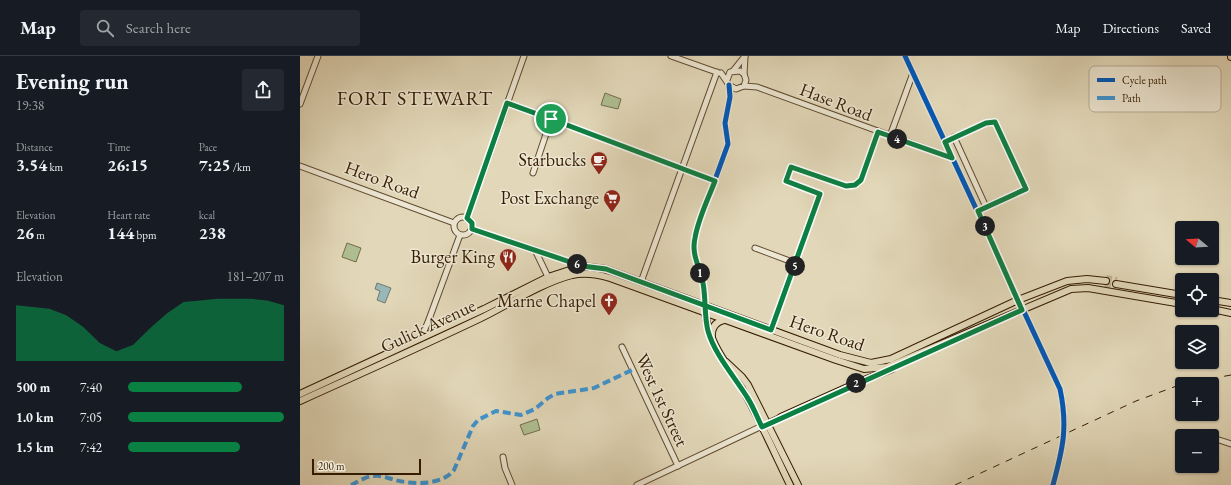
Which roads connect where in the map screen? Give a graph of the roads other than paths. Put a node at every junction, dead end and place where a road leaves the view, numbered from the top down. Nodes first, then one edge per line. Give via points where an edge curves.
1 (318, 56) edge
2 (524, 56) edge
3 (671, 56) edge
4 (745, 56) edge
5 (905, 56) edge
6 (732, 72) junction
7 (719, 73) junction
8 (913, 73) junction
9 (745, 75) junction
10 (728, 83) junction
11 (742, 87) junction
12 (757, 87) junction
13 (729, 101) junction
14 (507, 103) junction
15 (300, 104) edge
16 (551, 119) junction
17 (878, 132) junction
18 (890, 136) junction
19 (954, 137) junction
20 (945, 142) junction
21 (952, 158) junction
22 (300, 166) edge
23 (682, 167) junction
24 (533, 173) dead end
25 (715, 181) junction
26 (986, 207) junction
27 (978, 211) junction
28 (467, 218) junction
29 (454, 223) junction
30 (472, 229) junction
31 (460, 235) junction
32 (755, 248) dead end
33 (535, 250) junction
34 (795, 263) junction
35 (582, 266) junction
36 (548, 277) junction
37 (1105, 281) tunnel mouth
38 (641, 282) junction
39 (552, 283) junction
40 (1116, 283) tunnel mouth
41 (1175, 294) edge
42 (1018, 300) junction
43 (1219, 301) edge
44 (1175, 303) edge
45 (1231, 303) edge
46 (705, 309) junction
47 (1022, 310) junction
48 (1219, 310) edge
49 (1231, 312) edge
50 (724, 320) junction
51 (428, 322) junction
52 (771, 330) junction
53 (435, 331) junction
54 (421, 338) junction
55 (713, 344) junction
56 (622, 347) dead end
57 (927, 351) junction
58 (722, 359) junction
59 (300, 394) edge
60 (300, 401) edge
61 (781, 417) joint
62 (768, 424) junction
63 (762, 427) junction
64 (1219, 440) edge
65 (1231, 444) edge
66 (503, 457) dead end
67 (678, 466) junction
68 (512, 485) edge
69 (637, 485) edge
70 (790, 485) edge
71 (798, 485) edge
72 (1053, 485) edge

1 - 15 street
2 - 14 street
3 - 7 street
4 - 6 street
4 - 9 street
5 - 8 street
6 - 7 street
6 - 9 street via 740,71
6 - 10 street
7 - 10 street
7 - 23 street
8 - 18 street
8 - 20 street
9 - 11 street
9 - 12 street
10 - 11 street
10 - 13 street
11 - 12 street
11 - 13 street
12 - 17 street, Hase Road
13 - 25 street via 725,123 728,144
14 - 16 street
14 - 28 street
16 - 23 street
16 - 24 street
17 - 18 street, Hase Road
17 - 34 street via 861,180 855,185 846,186 791,167 786,181 820,194
18 - 21 street, Hase Road
19 - 20 street
19 - 26 street
19 - 26 street via 986,123 995,122 1026,189
20 - 21 street
21 - 27 street
22 - 29 street, Hero Road
23 - 25 street
23 - 38 street
25 - 46 street via 696,232 694,246 696,264 704,287
26 - 27 street
27 - 42 street
28 - 29 street via 460,218
28 - 30 street via 472,223
29 - 31 street via 455,230
30 - 31 street via 469,233
30 - 33 street
31 - 51 street
32 - 34 street
33 - 35 street
33 - 36 street
34 - 52 street
35 - 36 main road, Gulick Avenue
35 - 38 main road, Hero Road via 606,269
36 - 39 street
36 - 53 main road, Gulick Avenue
37 - 42 main road, Hero Road via 1067,280
38 - 46 main road, Hero Road
39 - 46 main road, Gulick Avenue via 573,275 598,274
39 - 60 main road, Gulick Avenue via 480,319
40 - 41 main road
42 - 47 street
42 - 52 main road, Hero Road via 901,355 871,363
43 - 45 main road
44 - 47 main road, Gulick Avenue via 1078,288 1060,292
46 - 50 main road, Gulick Avenue
46 - 52 main road, Hero Road
46 - 55 main road via 708,332
47 - 57 main road, Gulick Avenue
47 - 72 street via 1062,397 1065,434
48 - 49 main road
50 - 55 main road via 717,322 713,327
50 - 57 main road, Gulick Avenue via 864,369 888,367
51 - 53 street via 429,327
51 - 54 street
53 - 54 main road, Gulick Avenue
54 - 59 main road, Gulick Avenue
55 - 58 main road
56 - 67 street, West 1st Street
57 - 61 main road via 890,370
58 - 62 main road via 742,377
58 - 63 main road via 748,398
61 - 62 street
62 - 63 street
62 - 71 main road
63 - 67 street
63 - 70 main road
64 - 65 street
66 - 68 street
67 - 69 street

